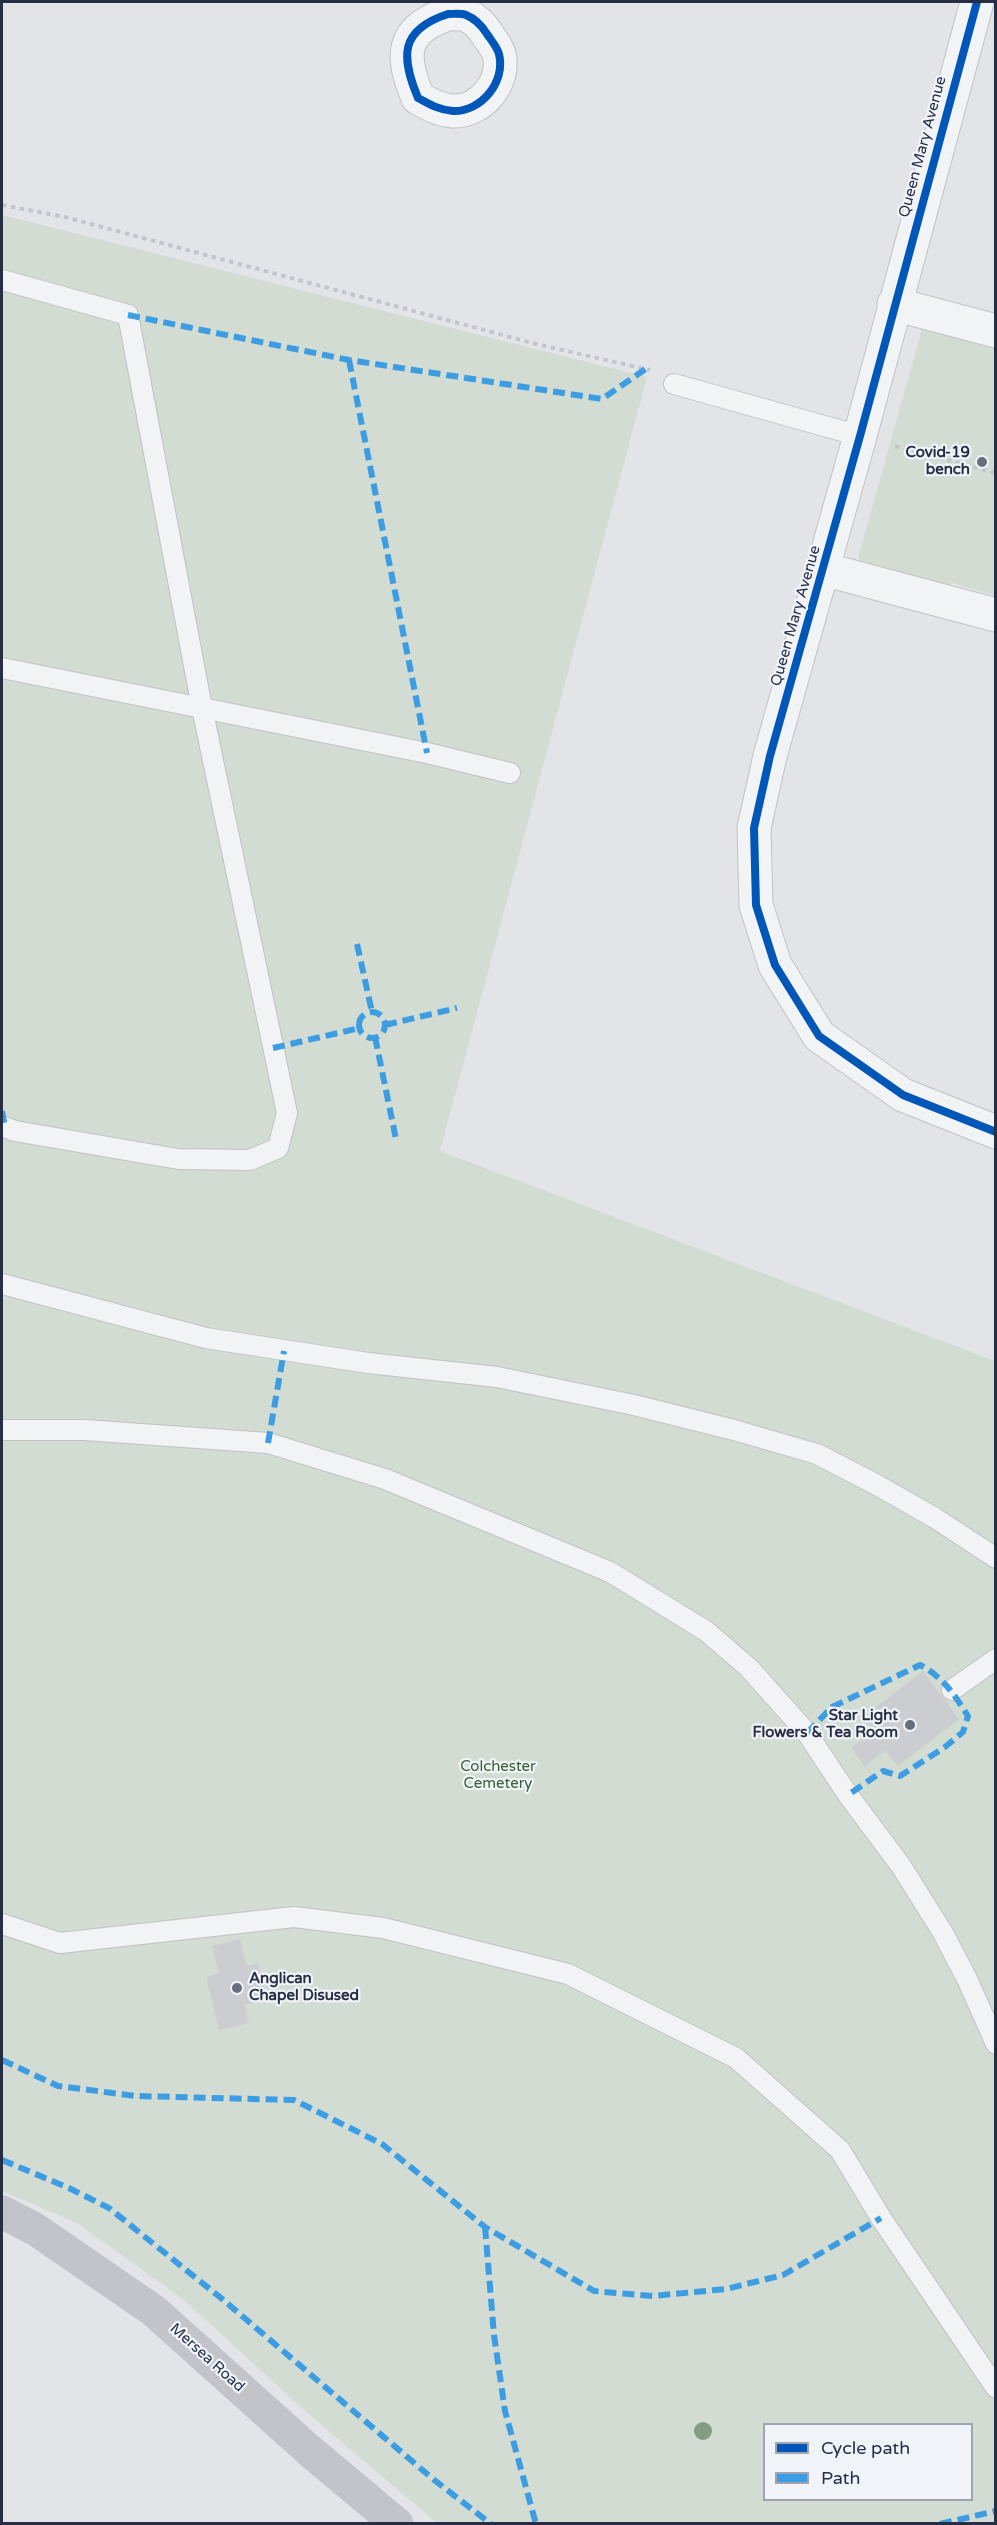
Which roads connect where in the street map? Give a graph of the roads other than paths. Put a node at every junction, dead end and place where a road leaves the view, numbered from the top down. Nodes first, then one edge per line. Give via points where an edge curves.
1 (977, 2) edge
2 (2, 280) edge
3 (894, 304) junction
4 (996, 331) edge
5 (674, 384) road end
6 (860, 436) junction
7 (823, 569) junction
8 (996, 615) edge
9 (2, 668) edge
10 (202, 708) junction
11 (510, 773) dead end
12 (2, 1126) edge
13 (996, 1132) edge
14 (2, 1284) edge
15 (2, 1430) edge
16 (996, 1558) edge
17 (996, 1659) edge
18 (952, 1690) dead end
19 (2, 1924) edge
20 (996, 2044) edge
21 (2, 2212) edge
22 (996, 2388) edge
23 (397, 2523) edge

1 - 3 street, Queen Mary Avenue
2 - 10 lane via 128,315
3 - 4 street
3 - 6 street, Queen Mary Avenue
5 - 6 lane
6 - 7 street, Queen Mary Avenue
7 - 8 street, Queen Mary Avenue
7 - 13 street, Queen Mary Avenue via 770,756 754,828 756,905 775,965 819,1036 903,1095
9 - 10 lane
10 - 11 lane
10 - 12 lane via 287,1113 278,1148 250,1160 178,1160
14 - 16 lane via 206,1338 358,1362 497,1377 734,1430 827,1459 897,1496
15 - 20 lane via 85,1430 268,1443 385,1479 610,1572 706,1630 749,1668 807,1733 901,1866 943,1933
17 - 18 lane
19 - 22 lane via 60,1943 294,1917 382,1928 568,1974 736,2058 840,2150
21 - 23 main road, Mersea Road via 35,2229 154,2311 310,2452

